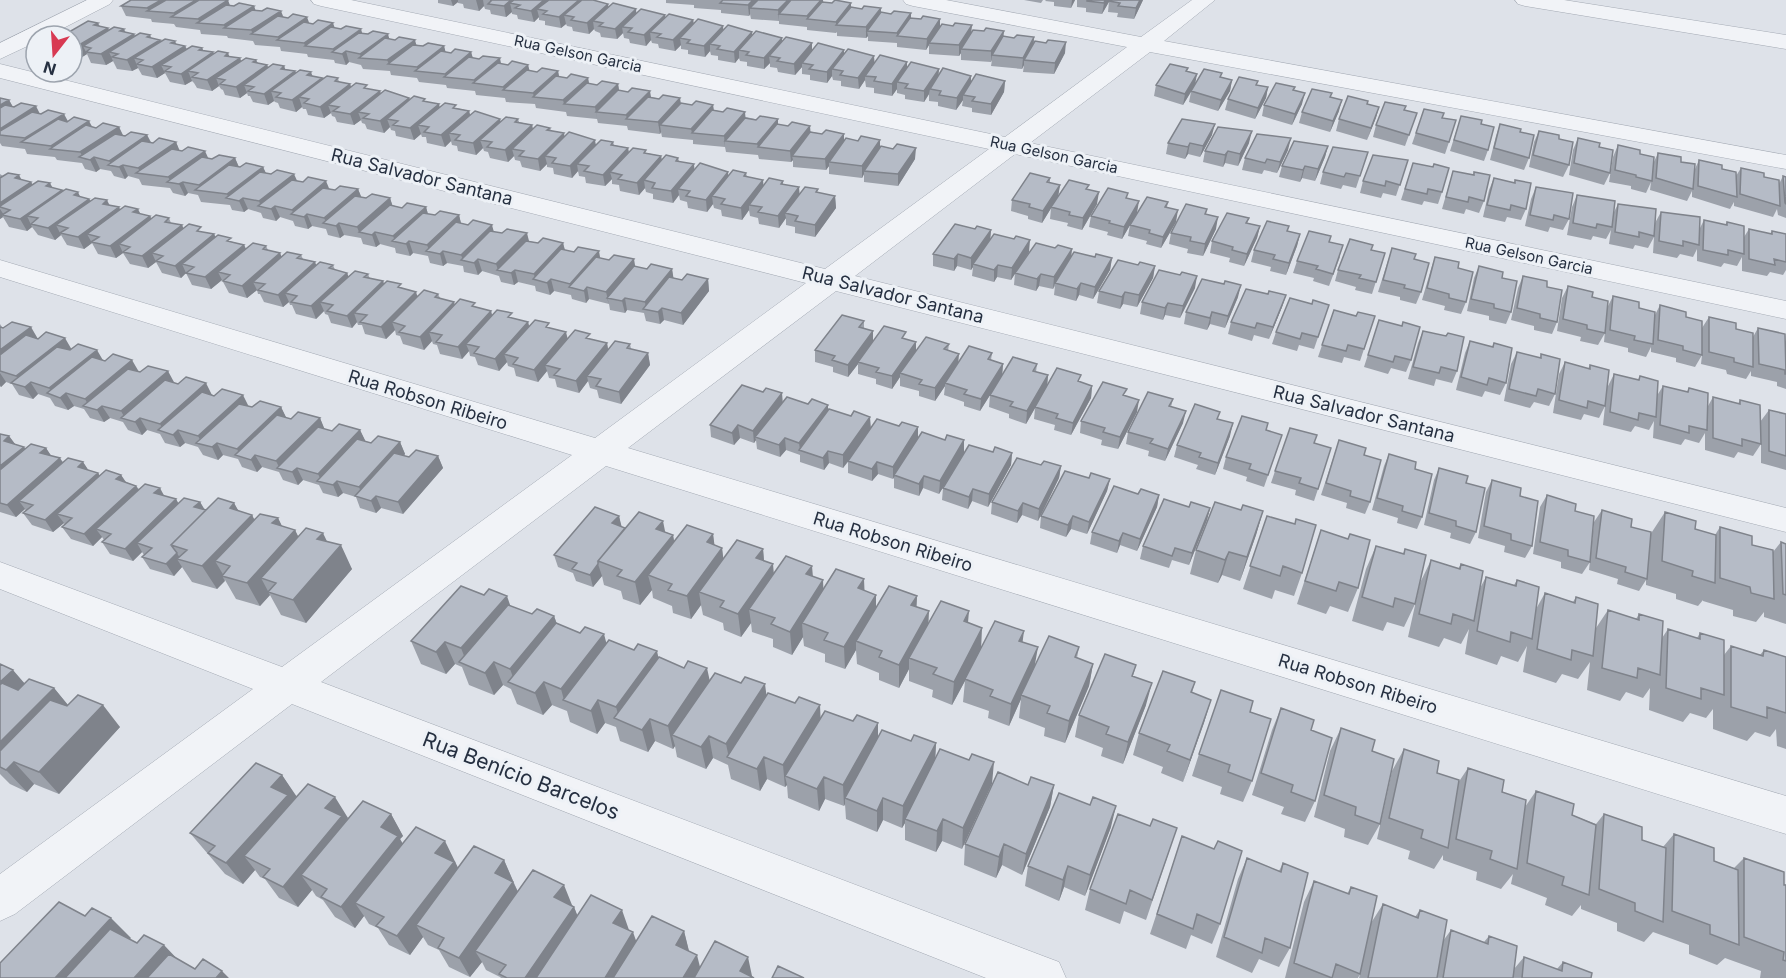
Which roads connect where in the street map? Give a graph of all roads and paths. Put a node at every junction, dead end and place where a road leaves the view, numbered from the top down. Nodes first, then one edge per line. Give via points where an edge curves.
1 (103, 0) edge
2 (321, 0) edge
3 (913, 0) edge
4 (1205, 0) edge
5 (1525, 0) edge
6 (1786, 42) edge
7 (1146, 44) junction
8 (0, 52) edge
9 (0, 70) edge
10 (1010, 146) junction
11 (1786, 162) edge
12 (0, 268) edge
13 (831, 280) junction
14 (1786, 310) edge
15 (600, 453) junction
16 (1786, 520) edge
17 (0, 575) edge
18 (287, 686) junction
19 (1786, 815) edge
20 (0, 900) edge
21 (1042, 978) edge

1 - 8 street
2 - 10 street, Rua Gelson Garcia
3 - 7 street
4 - 7 street
5 - 6 street
7 - 10 street
7 - 11 street
9 - 13 street, Rua Salvador Santana
10 - 13 street
10 - 14 street, Rua Gelson Garcia
12 - 15 street, Rua Robson Ribeiro
13 - 15 street
13 - 16 street, Rua Salvador Santana
15 - 18 street
15 - 19 street, Rua Robson Ribeiro
17 - 18 street, Rua Benício Barcelos
18 - 20 street
18 - 21 street, Rua Benício Barcelos

